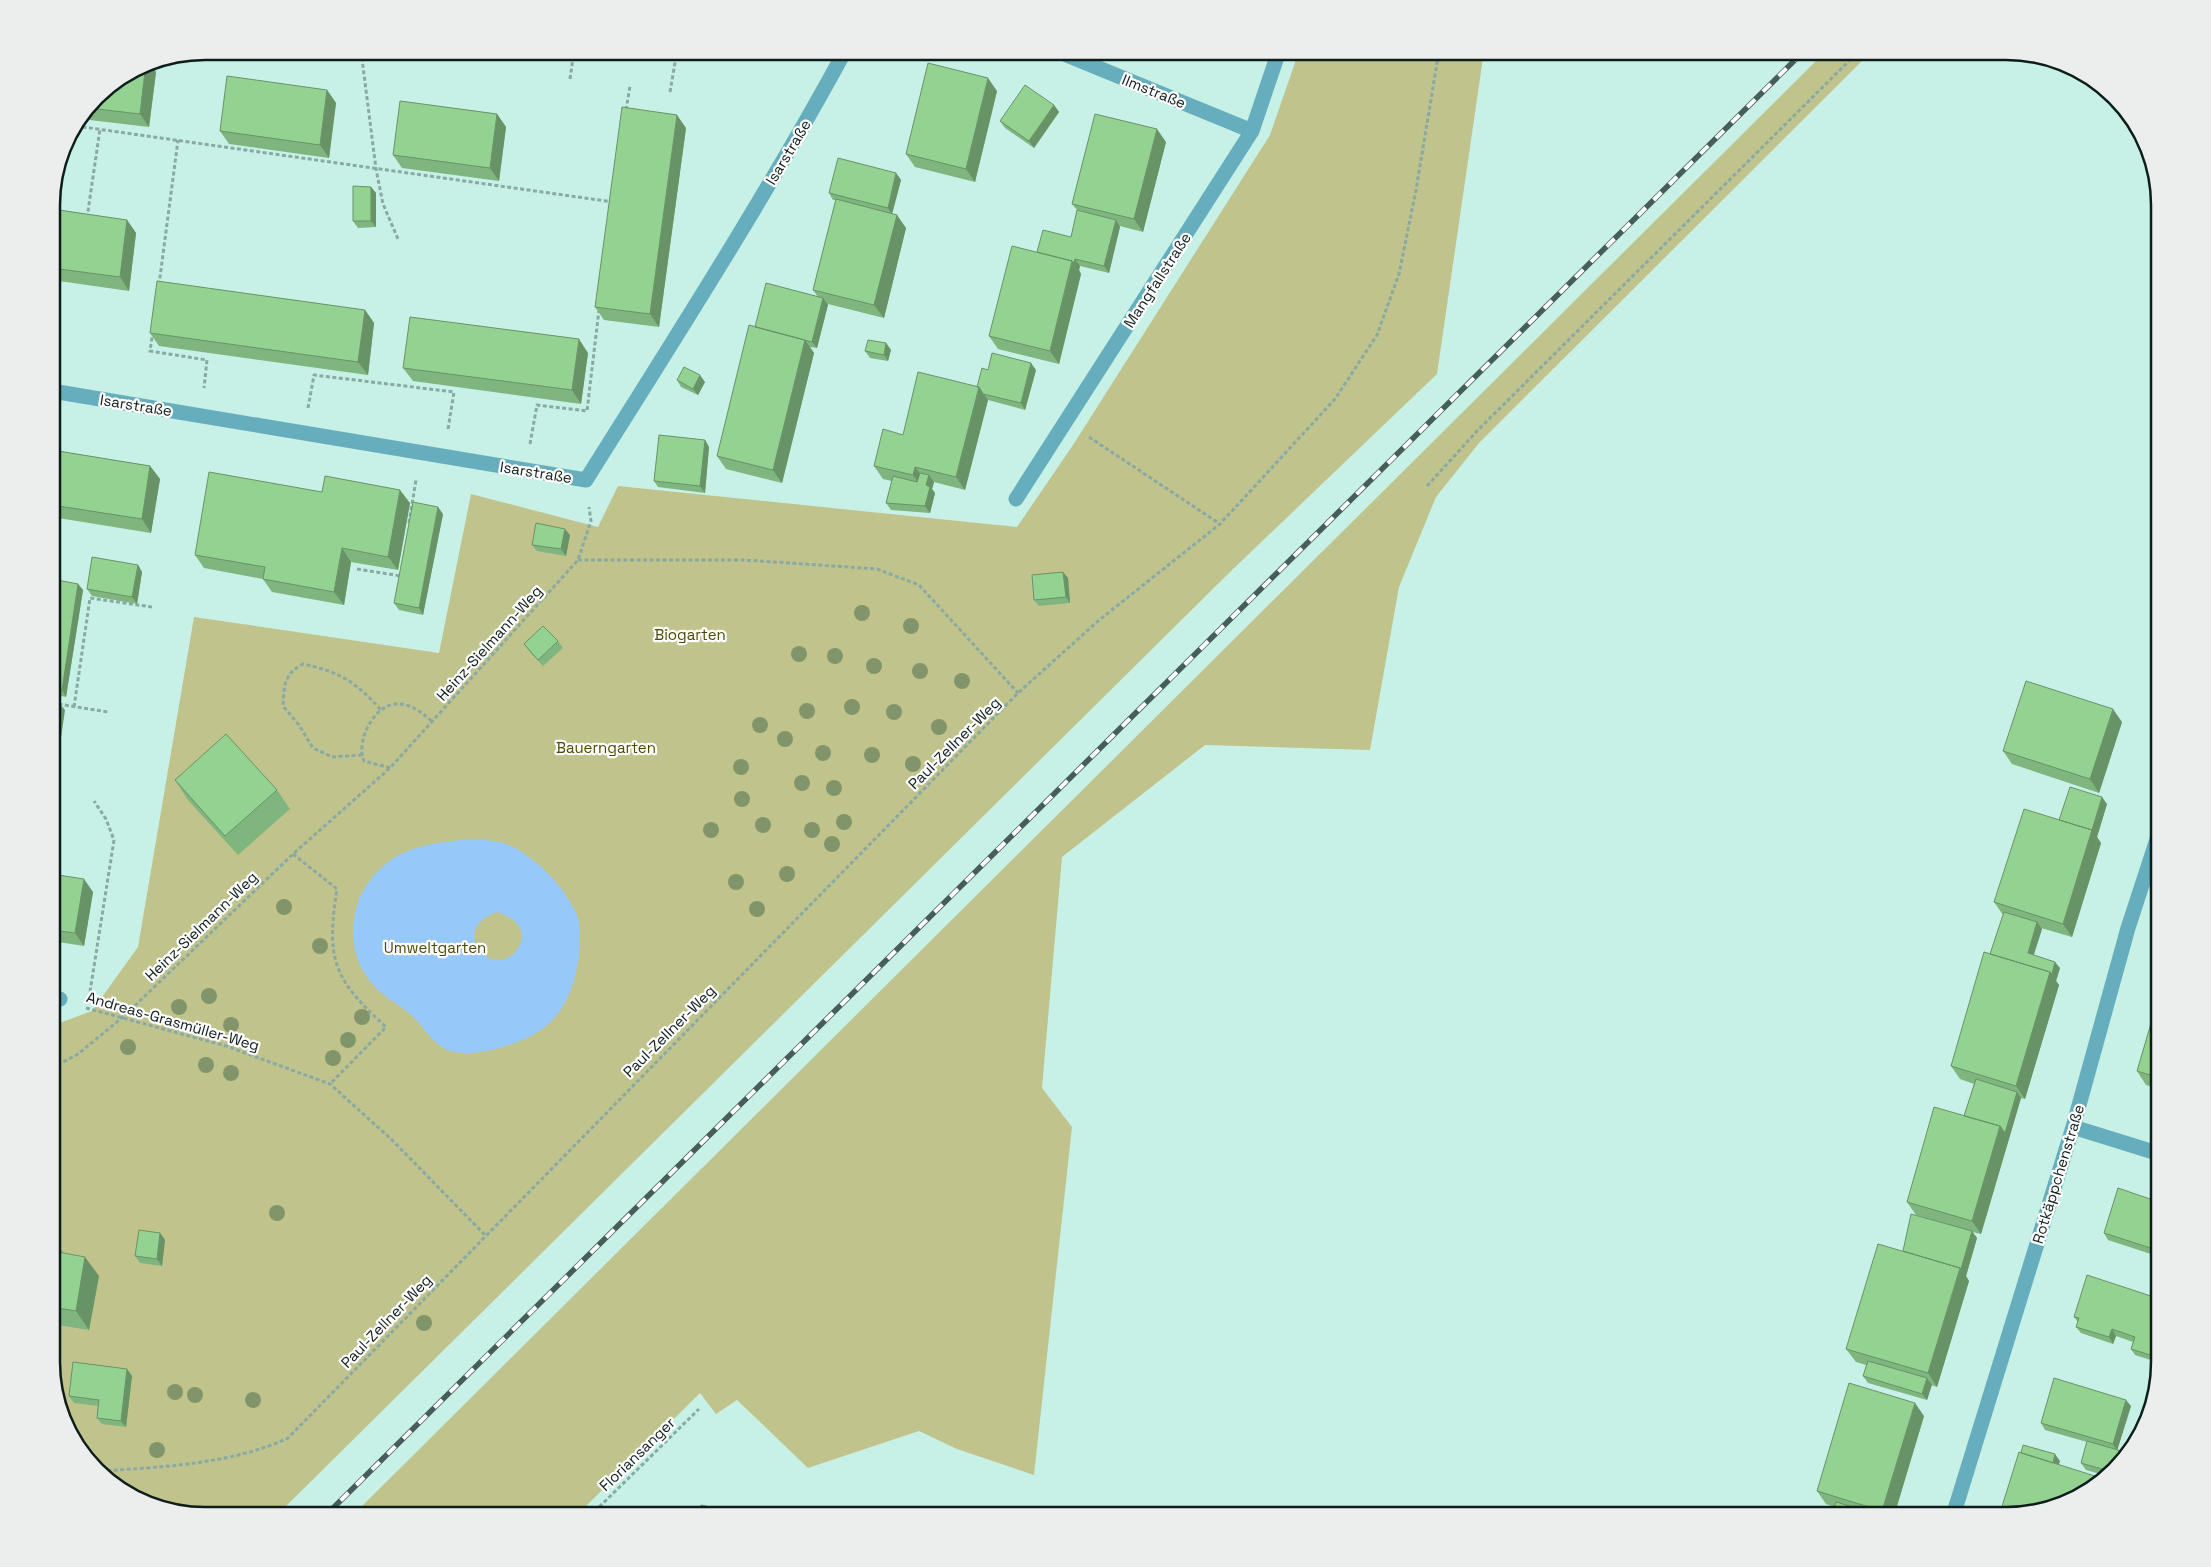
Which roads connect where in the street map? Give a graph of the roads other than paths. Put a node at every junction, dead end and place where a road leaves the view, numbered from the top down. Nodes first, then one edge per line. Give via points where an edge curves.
1 (840, 60) edge
2 (1079, 60) edge
3 (1276, 60) edge
4 (1252, 131) junction
5 (60, 392) edge
6 (1016, 499) dead end
7 (2151, 858) edge
8 (2073, 1127) junction
9 (2151, 1151) edge
10 (1957, 1507) edge

1 - 5 street, Isarstraße via 736,241 586,480
2 - 4 street, Ilmstraße
3 - 4 street, Mangfallstraße
4 - 6 street, Mangfallstraße
7 - 8 street, Rotkäppchenstraße via 2128,928
8 - 9 street
8 - 10 street, Rotkäppchenstraße

